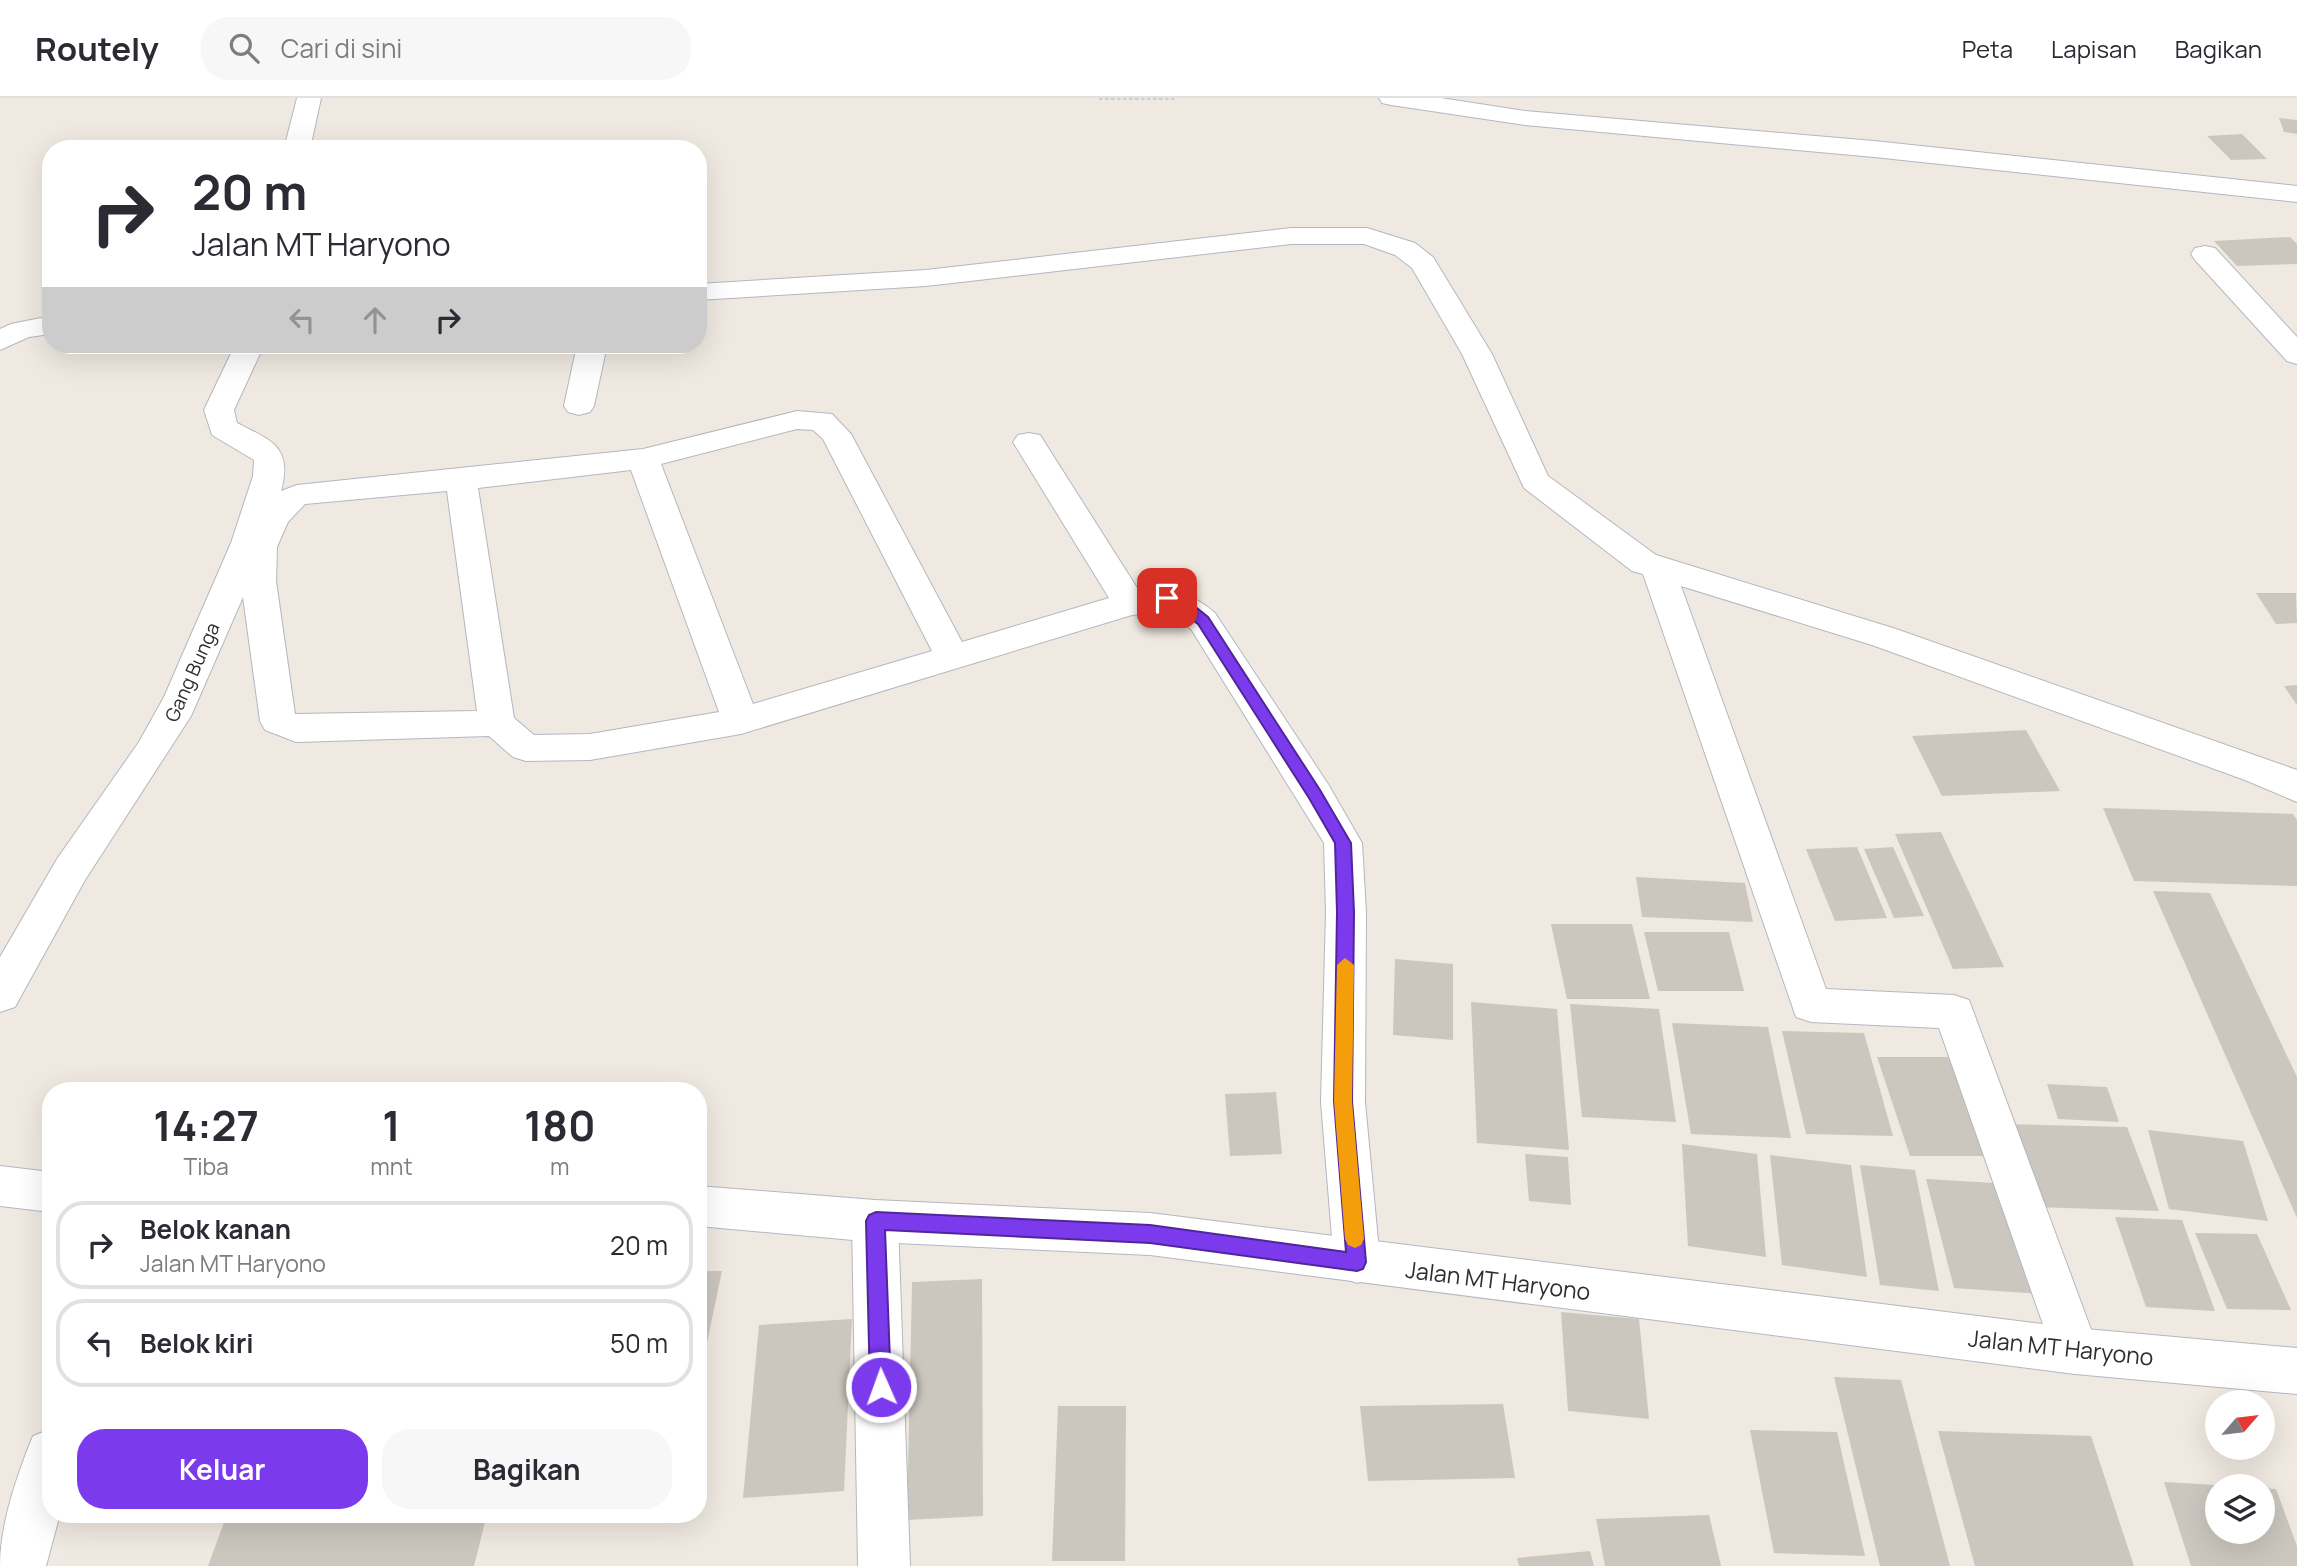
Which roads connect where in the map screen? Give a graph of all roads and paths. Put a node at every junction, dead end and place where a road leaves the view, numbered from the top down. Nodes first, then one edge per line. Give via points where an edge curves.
1 (309, 98) edge
2 (1099, 98) edge
3 (1175, 98) edge
4 (1391, 98) edge
5 (299, 140) edge
6 (2297, 194) edge
7 (2205, 254) dead end
8 (707, 291) edge
9 (42, 326) edge
10 (0, 341) edge
11 (245, 354) edge
12 (590, 354) edge
13 (2297, 355) edge
14 (579, 406) dead end
15 (1030, 442) dead end
16 (643, 459) junction
17 (461, 480) junction
18 (1657, 568) junction
19 (1130, 604) junction
20 (952, 657) junction
21 (741, 721) junction
22 (497, 723) junction
23 (2297, 788) edge
24 (0, 995) edge
25 (0, 1186) edge
26 (42, 1191) edge
27 (707, 1207) edge
28 (876, 1221) junction
29 (1357, 1262) junction
30 (2075, 1351) junction
31 (2297, 1371) edge
32 (42, 1487) edge
33 (20, 1566) edge
34 (884, 1566) edge

1 - 5 street
2 - 3 path
4 - 6 street via 1525,118
7 - 13 street
8 - 18 street via 926,278 1291,236 1367,236 1405,249 1423,264 1477,354 1535,481
9 - 10 street via 21,330
11 - 24 street, Gang Bunga via 219,410 223,428 264,451 270,460 272,471 254,529 175,713 147,762 81,853
12 - 14 street
15 - 19 street
16 - 17 street
16 - 20 street via 797,420 821,421 836,434
16 - 21 street
17 - 22 street
17 - 22 street via 297,495 284,503 259,549 278,721 296,729
18 - 23 street via 1884,637 2269,774
18 - 30 street via 1811,1005 1954,1012
19 - 20 street
19 - 29 street via 1167,598 1203,621 1343,843 1343,1101
20 - 21 street
21 - 22 street via 590,747 526,748
25 - 26 street
27 - 28 street, Jalan MT Haryono
28 - 29 street, Jalan MT Haryono via 1150,1234
28 - 34 street
29 - 30 street, Jalan MT Haryono
30 - 31 street, Jalan MT Haryono
32 - 33 street

